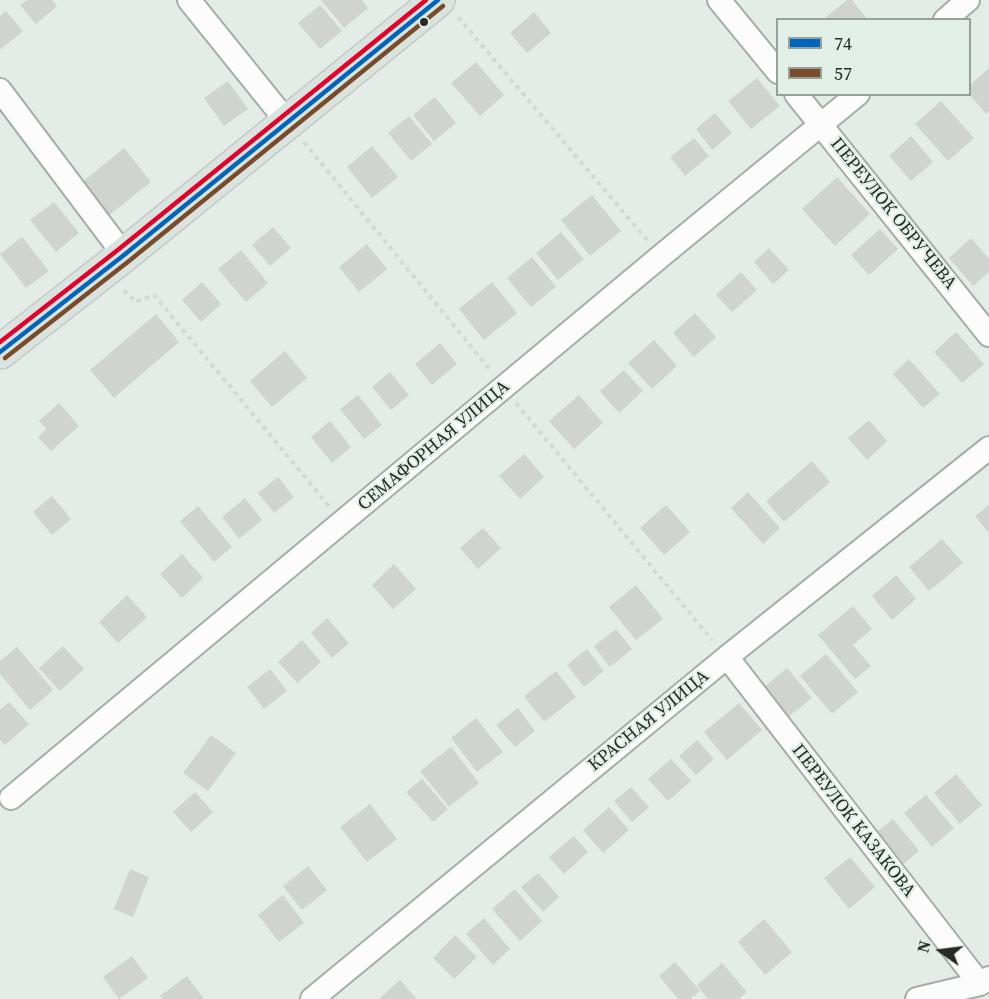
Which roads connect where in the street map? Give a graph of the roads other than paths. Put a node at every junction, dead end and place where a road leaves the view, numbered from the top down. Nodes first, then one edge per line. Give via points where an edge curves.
1 (189, 0) edge
2 (718, 0) edge
3 (968, 0) edge
4 (444, 4) edge
5 (947, 18) edge
6 (776, 71) edge
7 (0, 90) edge
8 (798, 96) edge
9 (856, 96) edge
10 (288, 123) junction
11 (822, 126) junction
12 (115, 262) junction
13 (989, 335) edge
14 (0, 351) edge
15 (989, 448) edge
16 (727, 657) junction
17 (11, 798) dead end
18 (984, 981) edge
19 (312, 999) edge
20 (917, 999) edge

1 - 10 street
2 - 6 street
3 - 5 street
4 - 10 main road
7 - 12 street
8 - 11 street, ПЕРЕУЛОК ОБРУЧЕВА
9 - 11 street, СЕМАФОРНАЯ УЛИЦА
10 - 12 main road
11 - 13 street, ПЕРЕУЛОК ОБРУЧЕВА
11 - 17 street, СЕМАФОРНАЯ УЛИЦА
12 - 14 main road
15 - 16 street, КРАСНАЯ УЛИЦА
16 - 18 street, ПЕРЕУЛОК КАЗАКОВА
16 - 19 street, КРАСНАЯ УЛИЦА
18 - 20 street

